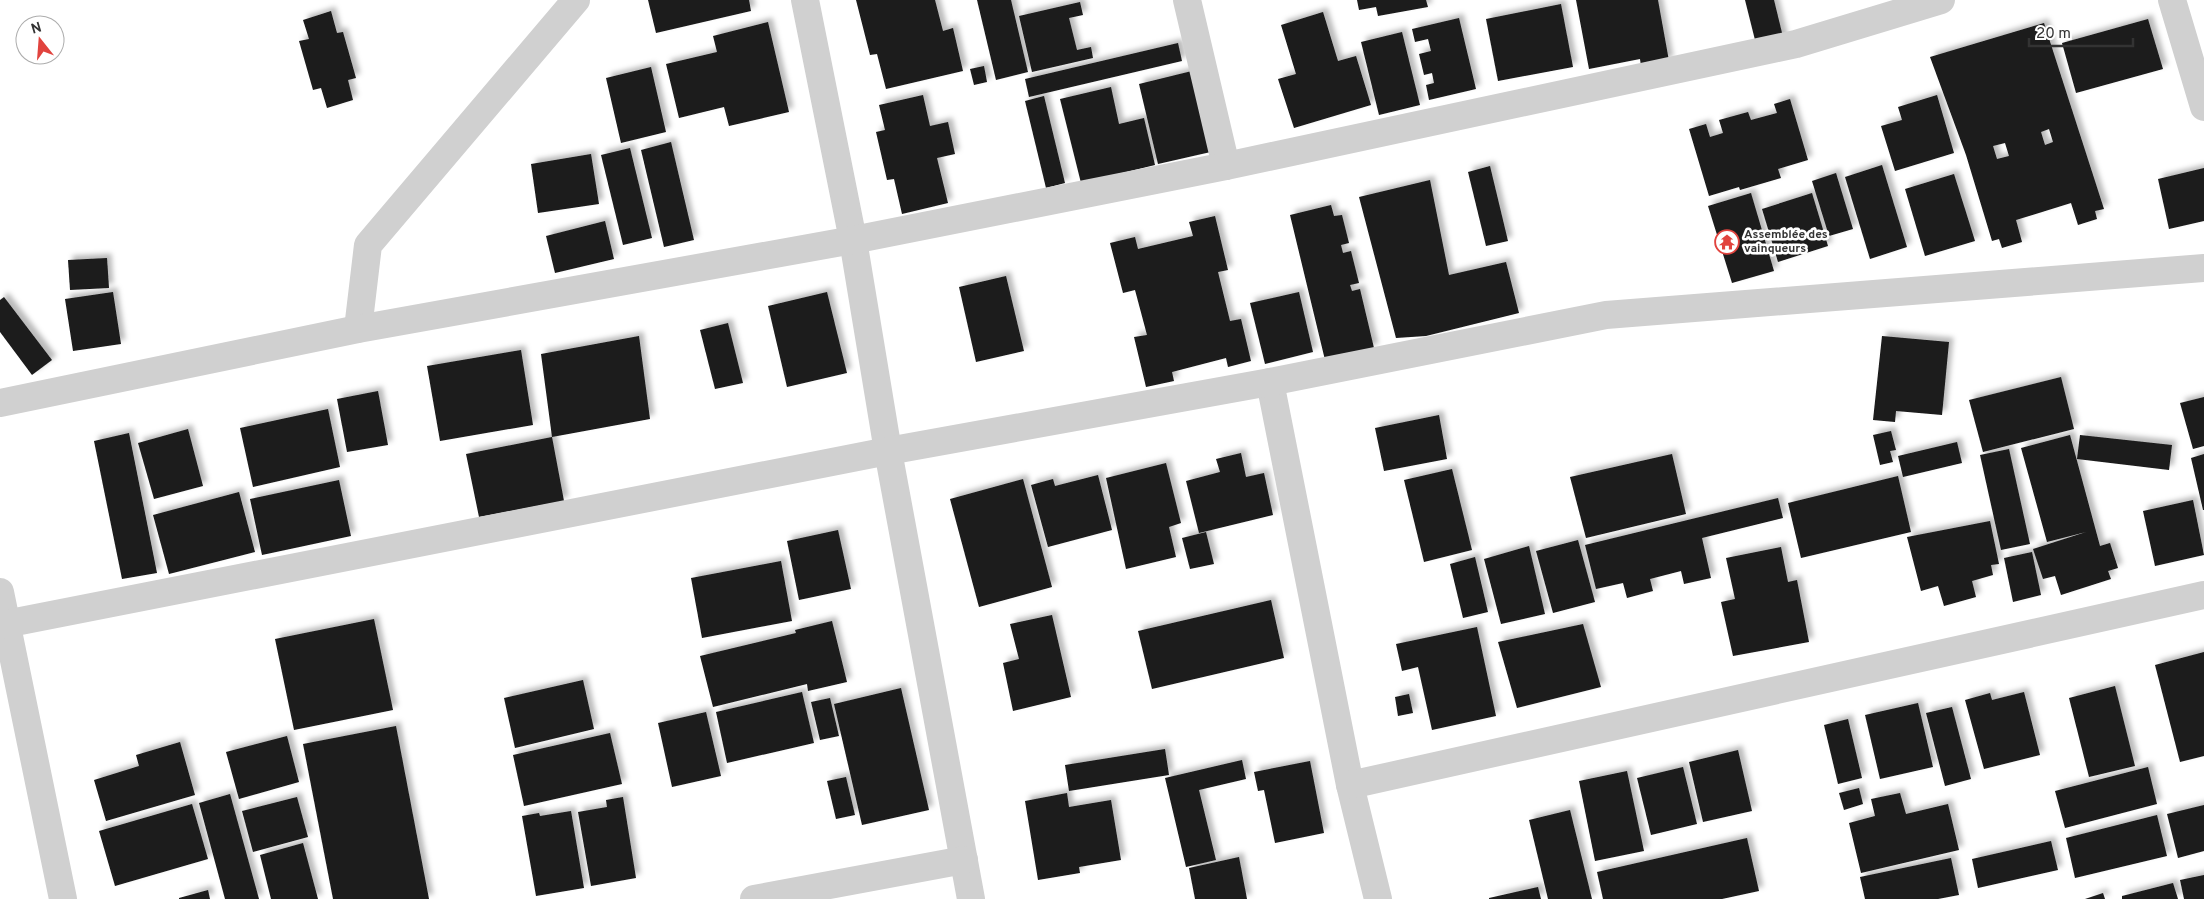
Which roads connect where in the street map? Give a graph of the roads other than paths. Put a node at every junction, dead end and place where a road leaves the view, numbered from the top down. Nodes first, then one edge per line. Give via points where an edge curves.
1 (576, 0) edge
2 (805, 0) edge
3 (1187, 0) edge
4 (1942, 0) edge
5 (2172, 0) edge
6 (2204, 107) edge
7 (1226, 166) junction
8 (853, 240) junction
9 (2204, 268) edge
10 (358, 329) junction
11 (1270, 382) junction
12 (0, 403) edge
13 (888, 451) junction
14 (0, 592) edge
15 (2204, 595) edge
16 (3, 625) edge
17 (1350, 785) junction
18 (964, 860) junction
19 (63, 899) edge
20 (754, 899) edge
21 (971, 899) edge
22 (1378, 899) edge

1 - 10 street via 368,245
2 - 8 street
3 - 7 street
4 - 7 street via 1796,44
5 - 6 street
7 - 8 street
8 - 10 street
8 - 13 street
9 - 11 street via 1606,315
10 - 12 street
11 - 13 street
11 - 17 street
13 - 16 street
13 - 18 street
14 - 16 street
15 - 17 street
16 - 19 street
17 - 22 street
18 - 20 street
18 - 21 street

